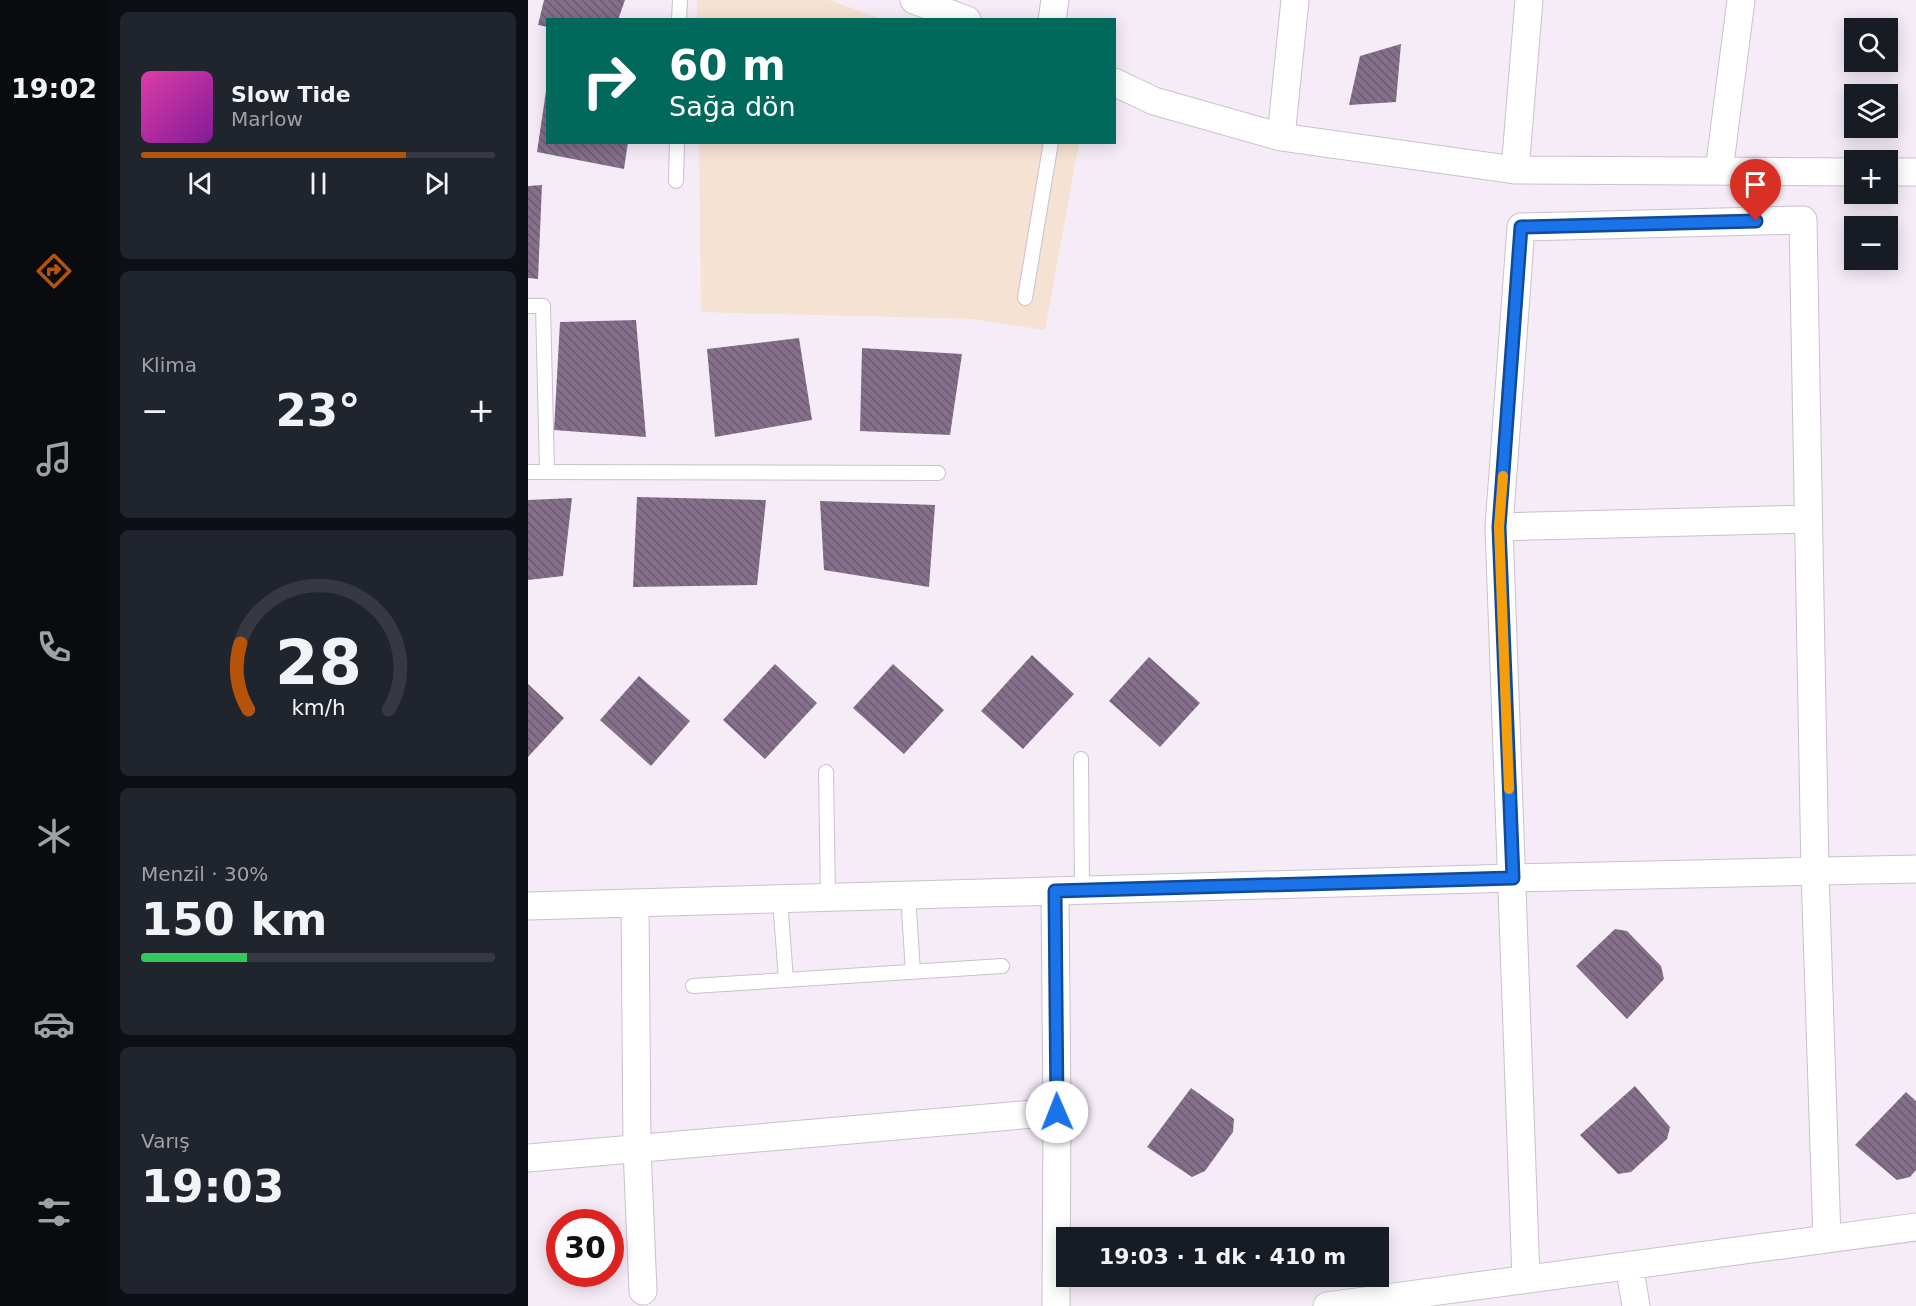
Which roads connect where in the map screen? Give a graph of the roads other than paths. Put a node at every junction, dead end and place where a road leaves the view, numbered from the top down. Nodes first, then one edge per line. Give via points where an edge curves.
1 (680, 0) edge
2 (914, 0) edge
3 (1055, 0) edge
4 (1295, 0) edge
5 (1529, 0) edge
6 (1741, 0) edge
7 (679, 18) edge
8 (962, 18) edge
9 (1052, 18) edge
10 (1116, 83) edge
11 (1281, 137) junction
12 (677, 144) edge
13 (1051, 144) edge
14 (1515, 170) junction
15 (1719, 171) junction
16 (1844, 172) edge
17 (1898, 172) edge
18 (1916, 172) edge
19 (676, 181) dead end
20 (1024, 298) dead end
21 (528, 306) edge
22 (528, 472) edge
23 (547, 472) junction
24 (938, 473) dead end
25 (1808, 519) junction
26 (1499, 527) junction
27 (1081, 759) dead end
28 (826, 772) dead end
29 (1916, 869) edge
30 (1815, 871) junction
31 (1513, 878) junction
32 (1068, 891) junction
33 (908, 895) junction
34 (828, 897) junction
35 (780, 899) junction
36 (635, 903) junction
37 (528, 906) edge
38 (1002, 966) dead end
39 (913, 972) junction
40 (786, 980) junction
41 (693, 986) dead end
42 (1057, 1112) junction
43 (637, 1149) junction
44 (528, 1158) edge
45 (1916, 1227) edge
46 (1827, 1239) junction
47 (1629, 1265) junction
48 (1526, 1279) junction
49 (643, 1291) dead end
50 (1056, 1306) edge
51 (1327, 1306) edge
52 (1636, 1306) edge

1 - 7 lane
2 - 8 street
3 - 9 street
4 - 11 street
5 - 14 street
6 - 15 street
10 - 11 street via 1154,101
11 - 14 street
12 - 19 lane
13 - 20 lane
14 - 15 street
15 - 16 street
17 - 18 street
21 - 23 lane via 543,306
22 - 23 lane
23 - 24 lane
25 - 26 street
25 - 26 street via 1803,220 1791,220 1521,227
25 - 30 street
26 - 31 street
27 - 32 lane
28 - 34 lane
29 - 30 street
30 - 31 street
30 - 46 street
31 - 32 street
31 - 48 street
32 - 33 street
32 - 42 street
33 - 34 street
33 - 39 lane
34 - 35 street
35 - 36 street
35 - 40 lane
36 - 37 street
36 - 43 street
38 - 39 lane
39 - 40 lane
40 - 41 lane
42 - 43 street
42 - 50 street
43 - 44 street
43 - 49 street
45 - 46 street
46 - 47 street
47 - 48 street
47 - 52 street
48 - 51 street

